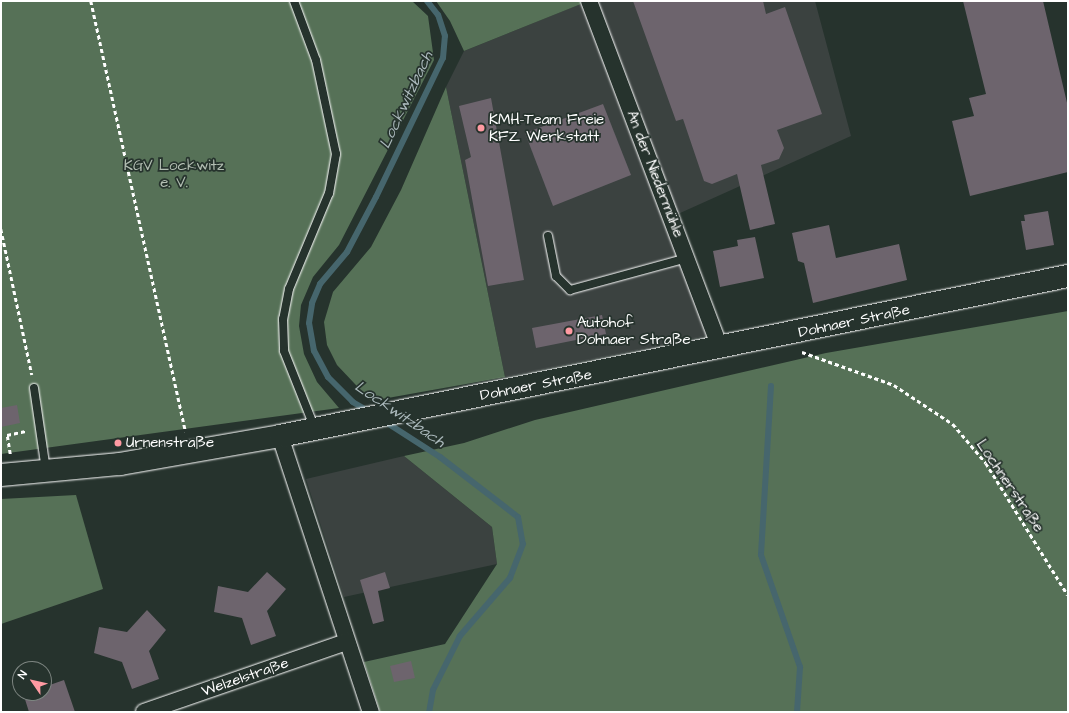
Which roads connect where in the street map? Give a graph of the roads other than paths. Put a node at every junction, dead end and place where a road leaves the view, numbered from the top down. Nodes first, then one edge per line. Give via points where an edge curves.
1 (294, 1) edge
2 (589, 1) edge
3 (548, 236) dead end
4 (687, 258) junction
5 (1068, 276) edge
6 (720, 348) junction
7 (34, 388) road end
8 (319, 429) junction
9 (280, 436) junction
10 (6, 466) edge
11 (46, 471) junction
12 (346, 642) junction
13 (144, 712) edge
14 (371, 712) edge

1 - 8 lane via 316,60 336,154 329,194 289,289 283,319 284,351
2 - 4 street, An der Niedermühle
3 - 4 lane via 556,276 570,290
4 - 6 street, An der Niedermühle
5 - 6 main road, Dohnaer Straße
6 - 8 main road, Dohnaer Straße
7 - 11 lane via 43,429
8 - 9 main road, Dohnaer Straße
9 - 11 main road, Dohnaer Straße via 120,464
9 - 12 street
10 - 11 main road, Dohnaer Straße
12 - 13 street, Welzelstraße
12 - 14 street

